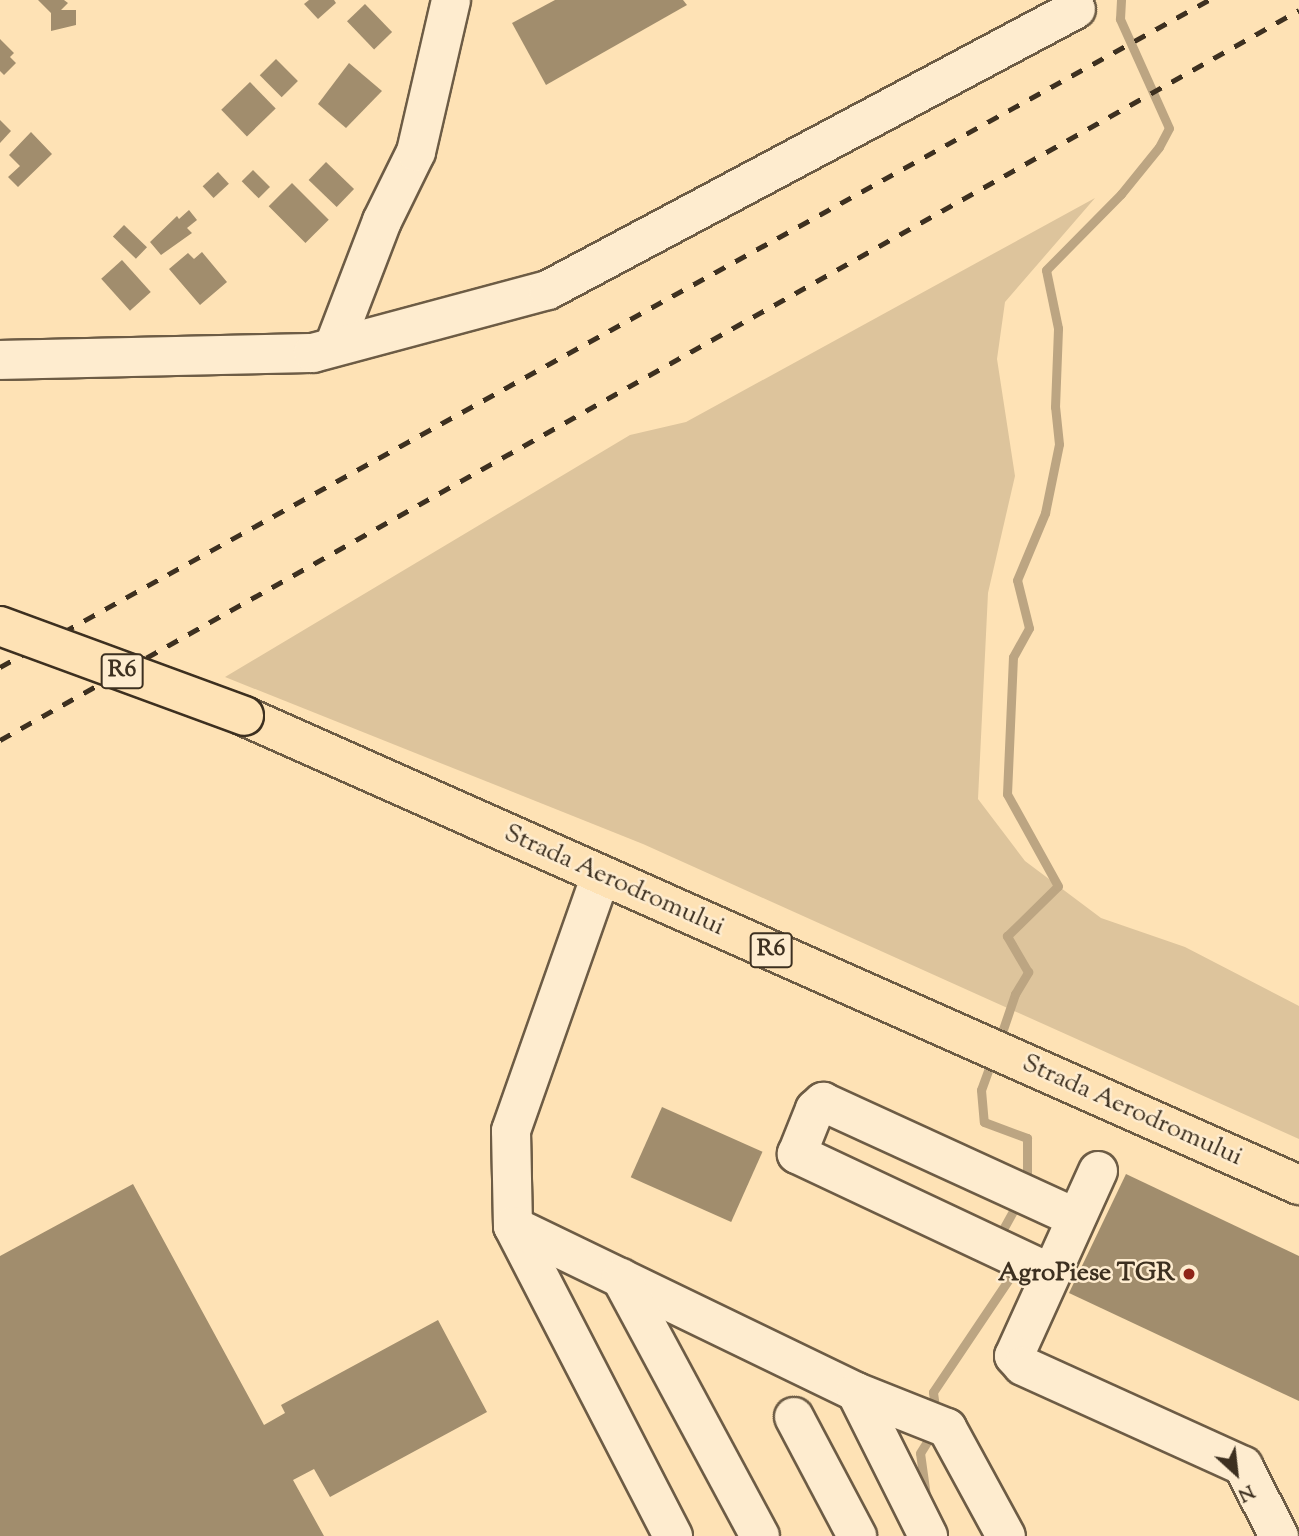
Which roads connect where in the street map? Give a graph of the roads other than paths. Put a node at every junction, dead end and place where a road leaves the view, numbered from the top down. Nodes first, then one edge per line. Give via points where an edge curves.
1 (452, 0) edge
2 (1076, 9) dead end
3 (334, 346) junction
4 (0, 360) edge
5 (0, 626) edge
6 (601, 875) junction
7 (1098, 1171) dead end
8 (1299, 1185) edge
9 (1076, 1218) junction
10 (513, 1226) junction
11 (1049, 1273) junction
12 (621, 1278) junction
13 (856, 1392) junction
14 (794, 1417) dead end
15 (673, 1536) edge
16 (760, 1536) edge
17 (857, 1536) edge
18 (928, 1536) edge
19 (1006, 1536) edge
20 (1279, 1536) edge

1 - 3 street via 416,152 382,221
2 - 3 street via 548,290
3 - 4 street via 313,353 250,356
5 - 6 highway, Strada Aerodromului / R6, bridge via 244,716
6 - 8 highway, Strada Aerodromului / R6
6 - 10 street via 511,1131
7 - 9 street
9 - 11 street
9 - 11 street via 823,1102 815,1109 797,1154
10 - 12 street
10 - 15 street
11 - 20 street via 1014,1356 1023,1366 1243,1466
12 - 13 street
12 - 16 street
13 - 18 street
13 - 19 street via 947,1428
14 - 17 street

